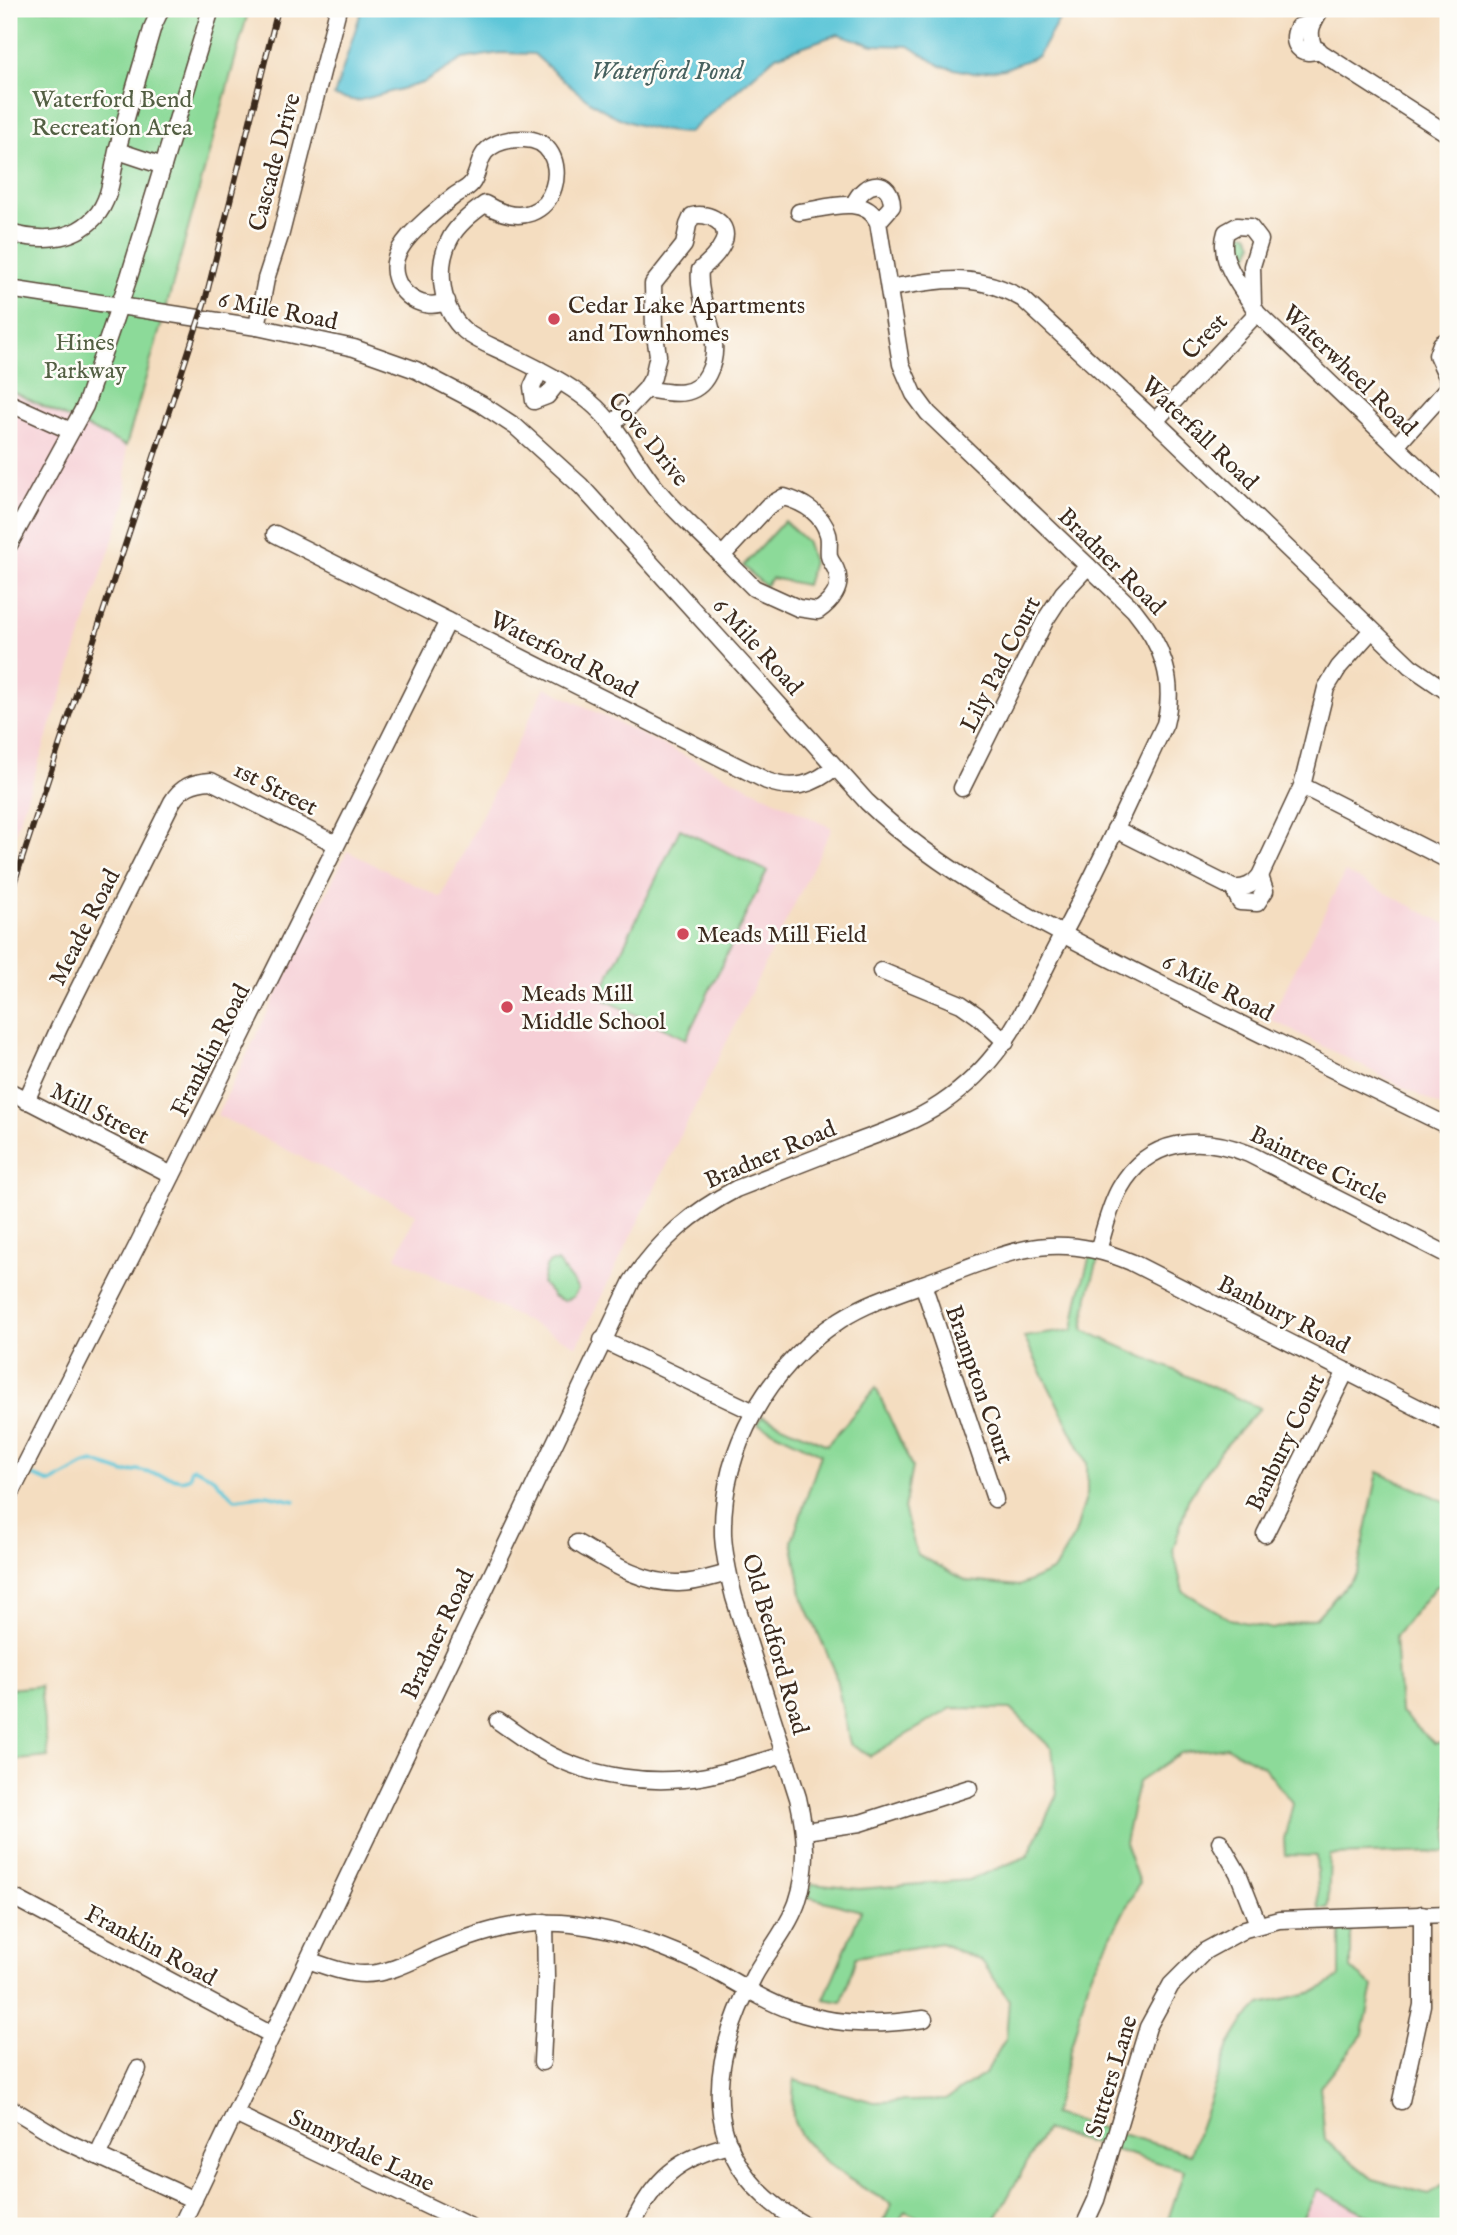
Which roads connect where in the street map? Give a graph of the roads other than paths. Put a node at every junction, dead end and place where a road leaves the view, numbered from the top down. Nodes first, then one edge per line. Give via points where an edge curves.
1 (161, 9) edge
2 (209, 9) edge
3 (338, 9) edge
4 (1317, 16) edge
5 (1448, 134) edge
6 (118, 151) junction
7 (163, 166) junction
8 (471, 184) junction
9 (485, 204) junction
10 (854, 204) junction
11 (799, 212) dead end
12 (878, 222) junction
13 (9, 233) edge
14 (677, 252) junction
15 (700, 270) junction
16 (888, 288) junction
17 (9, 289) edge
18 (447, 301) junction
19 (120, 305) junction
20 (1255, 309) joint
21 (257, 327) junction
22 (1448, 339) edge
23 (540, 370) junction
24 (1448, 379) edge
25 (559, 381) junction
26 (1448, 388) edge
27 (646, 389) junction
28 (534, 401) junction
29 (9, 403) edge
30 (1155, 421) junction
31 (613, 424) junction
32 (516, 427) junction
33 (71, 431) junction
34 (1396, 446) junction
35 (1448, 496) edge
36 (275, 534) dead end
37 (9, 545) edge
38 (722, 556) junction
39 (1087, 566) junction
40 (448, 621) junction
41 (1372, 630) junction
42 (1448, 692) edge
43 (835, 767) junction
44 (194, 783) joint
45 (1302, 786) junction
46 (962, 789) dead end
47 (1115, 829) junction
48 (336, 844) junction
49 (1448, 860) edge
50 (1063, 934) junction
51 (881, 971) dead end
52 (1006, 1042) junction
53 (9, 1091) edge
54 (26, 1101) junction
55 (1448, 1126) edge
56 (172, 1175) junction
57 (1098, 1250) junction
58 (1448, 1255) edge
59 (923, 1284) junction
60 (602, 1340) junction
61 (1346, 1371) junction
62 (754, 1412) junction
63 (1448, 1423) edge
64 (9, 1497) edge
65 (995, 1499) dead end
66 (1265, 1534) dead end
67 (577, 1543) dead end
68 (728, 1573) junction
69 (498, 1721) dead end
70 (784, 1755) junction
71 (969, 1788) dead end
72 (805, 1831) junction
73 (1220, 1842) dead end
74 (9, 1895) edge
75 (1422, 1914) junction
76 (1448, 1914) edge
77 (545, 1922) junction
78 (1258, 1924) junction
79 (308, 1960) junction
80 (748, 1990) junction
81 (924, 2020) dead end
82 (272, 2035) junction
83 (542, 2062) dead end
84 (138, 2068) dead end
85 (1401, 2101) dead end
86 (9, 2107) edge
87 (234, 2114) junction
88 (730, 2145) junction
89 (97, 2156) junction
90 (194, 2200) junction
91 (181, 2226) edge
92 (469, 2226) edge
93 (632, 2226) edge
94 (807, 2226) edge
95 (1084, 2226) edge

1 - 6 street
2 - 7 street
3 - 21 street, Cascade Drive
4 - 5 street via 1309,28 1314,48
6 - 7 street
6 - 13 street via 108,194 95,217 71,234 42,239
7 - 19 street
8 - 9 street
8 - 9 street via 489,148 526,138 546,148 557,173 543,206 528,214 512,215
8 - 18 street via 411,234 396,257 394,275 402,292 431,306
9 - 18 street via 463,221 443,255 441,278
10 - 11 street, Bradner Road
10 - 12 street via 871,211
10 - 12 street, Bradner Road via 870,185 888,191 892,206
12 - 16 street, Bradner Road
14 - 15 street
14 - 15 street via 684,245 692,216 702,213 719,223 724,242
14 - 27 street via 653,284 658,355
15 - 27 street via 701,292 716,346 714,363 696,389 680,395
16 - 30 street, Waterfall Road via 962,279 1010,292 1035,308
16 - 39 street, Bradner Road via 901,364 920,404
17 - 19 street, 6 Mile Road
18 - 23 street, Cove Drive via 466,331
19 - 21 street, 6 Mile Road
19 - 33 street via 85,405
20 - 30 street, Crest
20 - 34 street, Waterwheel Road
21 - 32 street, 6 Mile Road via 383,357 448,386
22 - 24 street via 1437,355
23 - 25 street, Cove Drive
23 - 28 street via 532,387
25 - 28 street via 547,396
25 - 31 street, Cove Drive
26 - 34 street
27 - 31 street
28 - 32 street
29 - 33 street
30 - 41 street, Waterfall Road
31 - 38 street, Cove Drive via 656,488
32 - 43 street, 6 Mile Road via 582,486
33 - 37 street
34 - 35 street, Waterwheel Road
36 - 40 street, Waterford Road
38 - 38 street, Cove Drive via 754,588 798,608 818,611 837,591 838,573 829,558 828,533 803,503 784,497 768,506
39 - 46 street, Lily Pad Court via 1046,619
39 - 47 street, Bradner Road via 1147,625 1163,655 1169,680 1165,724
40 - 43 street, Waterford Road via 766,781 801,786
40 - 48 street, Franklin Road
41 - 42 street, Waterfall Road via 1420,675
41 - 45 street via 1326,688
43 - 50 street, 6 Mile Road via 928,854 980,889
44 - 48 street, 1st Street via 211,781
44 - 54 street, Meade Road via 172,802
45 - 47 street via 1260,876 1249,886 1233,888
45 - 49 street
47 - 50 street, Bradner Road
48 - 56 street, Franklin Road
50 - 52 street, Bradner Road
50 - 55 street, 6 Mile Road
51 - 52 street via 961,1004
52 - 60 street, Bradner Road via 968,1083 923,1115 736,1189 694,1214 665,1238 641,1267
53 - 54 street, Mill Street
54 - 56 street, Mill Street
56 - 64 street, Franklin Road
57 - 58 street, Baintree Circle via 1118,1191 1138,1165 1171,1146 1206,1142 1249,1154
57 - 59 street, Old Bedford Road via 1064,1245 1024,1248
57 - 61 street, Banbury Road via 1131,1262
59 - 62 street, Old Bedford Road via 862,1308 824,1332 783,1370
59 - 65 street, Brampton Court
60 - 62 street
60 - 79 street, Bradner Road
61 - 63 street, Banbury Road
61 - 66 street, Banbury Court
62 - 68 street, Old Bedford Road via 726,1491 723,1535
67 - 68 street via 622,1569 653,1580 694,1582
68 - 70 street, Old Bedford Road
69 - 70 street via 557,1758 626,1777 690,1779
70 - 72 street, Old Bedford Road
71 - 72 street via 860,1823
72 - 80 street, Old Bedford Road via 806,1853 796,1903
73 - 78 street via 1238,1872
74 - 82 street, Franklin Road
75 - 76 street, Sutters Lane
75 - 78 street, Sutters Lane via 1298,1917
75 - 85 street via 1422,2005
77 - 79 street via 485,1931 378,1973 349,1973
77 - 80 street via 593,1928 651,1944
77 - 83 street
78 - 95 street, Sutters Lane via 1205,1951 1159,2003 1147,2027 1096,2200
79 - 82 street, Bradner Road
80 - 81 street via 800,2013 837,2022 883,2025
80 - 88 street, Old Bedford Road via 729,2033 720,2074 720,2111
82 - 87 street, Bradner Road
84 - 89 street
86 - 89 street
87 - 90 street, Bradner Road
87 - 92 street, Sunnydale Lane
88 - 93 street via 672,2169 646,2198
88 - 94 street via 743,2172 763,2196
89 - 90 street
90 - 91 street, Bradner Road

